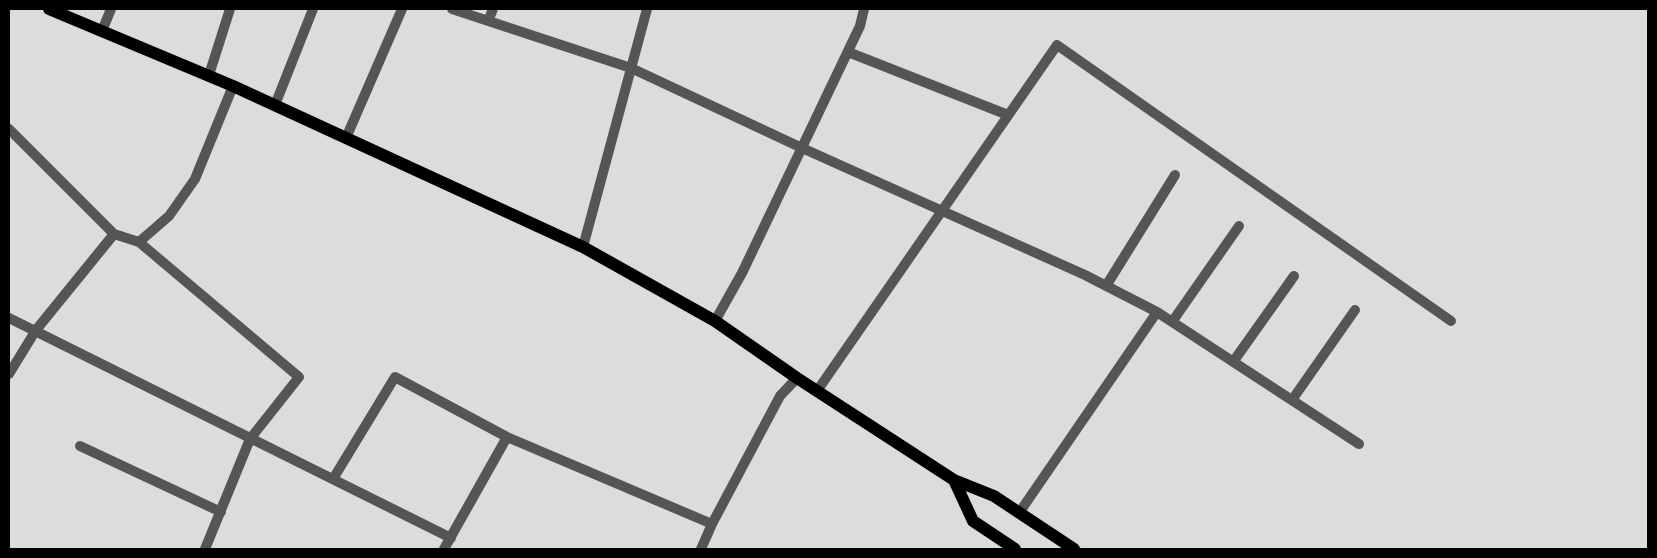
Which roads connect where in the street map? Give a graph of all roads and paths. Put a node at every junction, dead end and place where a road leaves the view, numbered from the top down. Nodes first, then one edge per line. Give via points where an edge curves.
1 (49, 9) edge
2 (111, 9) edge
3 (230, 9) edge
4 (313, 9) edge
5 (402, 9) edge
6 (452, 9) edge
7 (493, 9) edge
8 (648, 9) edge
9 (864, 9) edge
10 (488, 21) junction
11 (102, 31) junction
12 (848, 52) junction
13 (631, 68) junction
14 (209, 76) junction
15 (234, 86) junction
16 (275, 105) junction
17 (1008, 115) junction
18 (9, 129) edge
19 (346, 138) junction
20 (802, 148) junction
21 (1175, 176) dead end
22 (942, 210) junction
23 (1239, 226) dead end
24 (114, 234) junction
25 (139, 242) junction
26 (582, 247) junction
27 (1294, 276) dead end
28 (1106, 286) junction
29 (1355, 310) dead end
30 (1157, 312) junction
31 (9, 318) edge
32 (715, 321) junction
33 (1451, 321) dead end
34 (1172, 322) junction
35 (36, 330) junction
36 (1233, 362) junction
37 (9, 374) edge
38 (797, 378) junction
39 (817, 391) junction
40 (1292, 400) junction
41 (508, 437) junction
42 (250, 439) junction
43 (1359, 444) dead end
44 (80, 446) dead end
45 (333, 479) junction
46 (954, 480) junction
47 (220, 512) junction
48 (1019, 513) junction
49 (712, 524) junction
50 (450, 538) junction
51 (204, 549) edge
52 (444, 549) edge
53 (701, 549) edge
54 (1015, 549) edge
55 (1074, 549) edge

1 - 11 main road
2 - 11 street
3 - 14 street
4 - 16 street
5 - 19 street
6 - 10 street
7 - 10 street
8 - 13 street
9 - 12 street
10 - 13 street
11 - 14 main road
12 - 17 street
12 - 20 street
13 - 20 street
13 - 26 street
14 - 15 main road
15 - 16 main road
15 - 25 street via 195,179 169,216
16 - 19 main road
17 - 22 street
17 - 33 street via 1057,45
18 - 24 street
19 - 26 main road
20 - 22 street
20 - 32 street via 742,273
21 - 28 street
22 - 28 street
22 - 39 street
23 - 34 street
24 - 25 street
24 - 35 street
25 - 42 street via 299,377
26 - 32 main road
27 - 36 street
28 - 30 street
29 - 40 street
30 - 34 street
30 - 48 street
31 - 35 street
32 - 38 main road
34 - 36 street
35 - 37 street
35 - 42 street
36 - 40 street
38 - 39 main road
38 - 49 street via 780,396
39 - 46 main road
40 - 43 street
41 - 45 street via 395,377
41 - 49 street
41 - 50 street
42 - 45 street
42 - 47 street
44 - 47 street
45 - 50 street
46 - 48 main road via 994,496
46 - 54 main road via 973,521
47 - 51 street
48 - 55 main road
49 - 53 street
50 - 52 street

